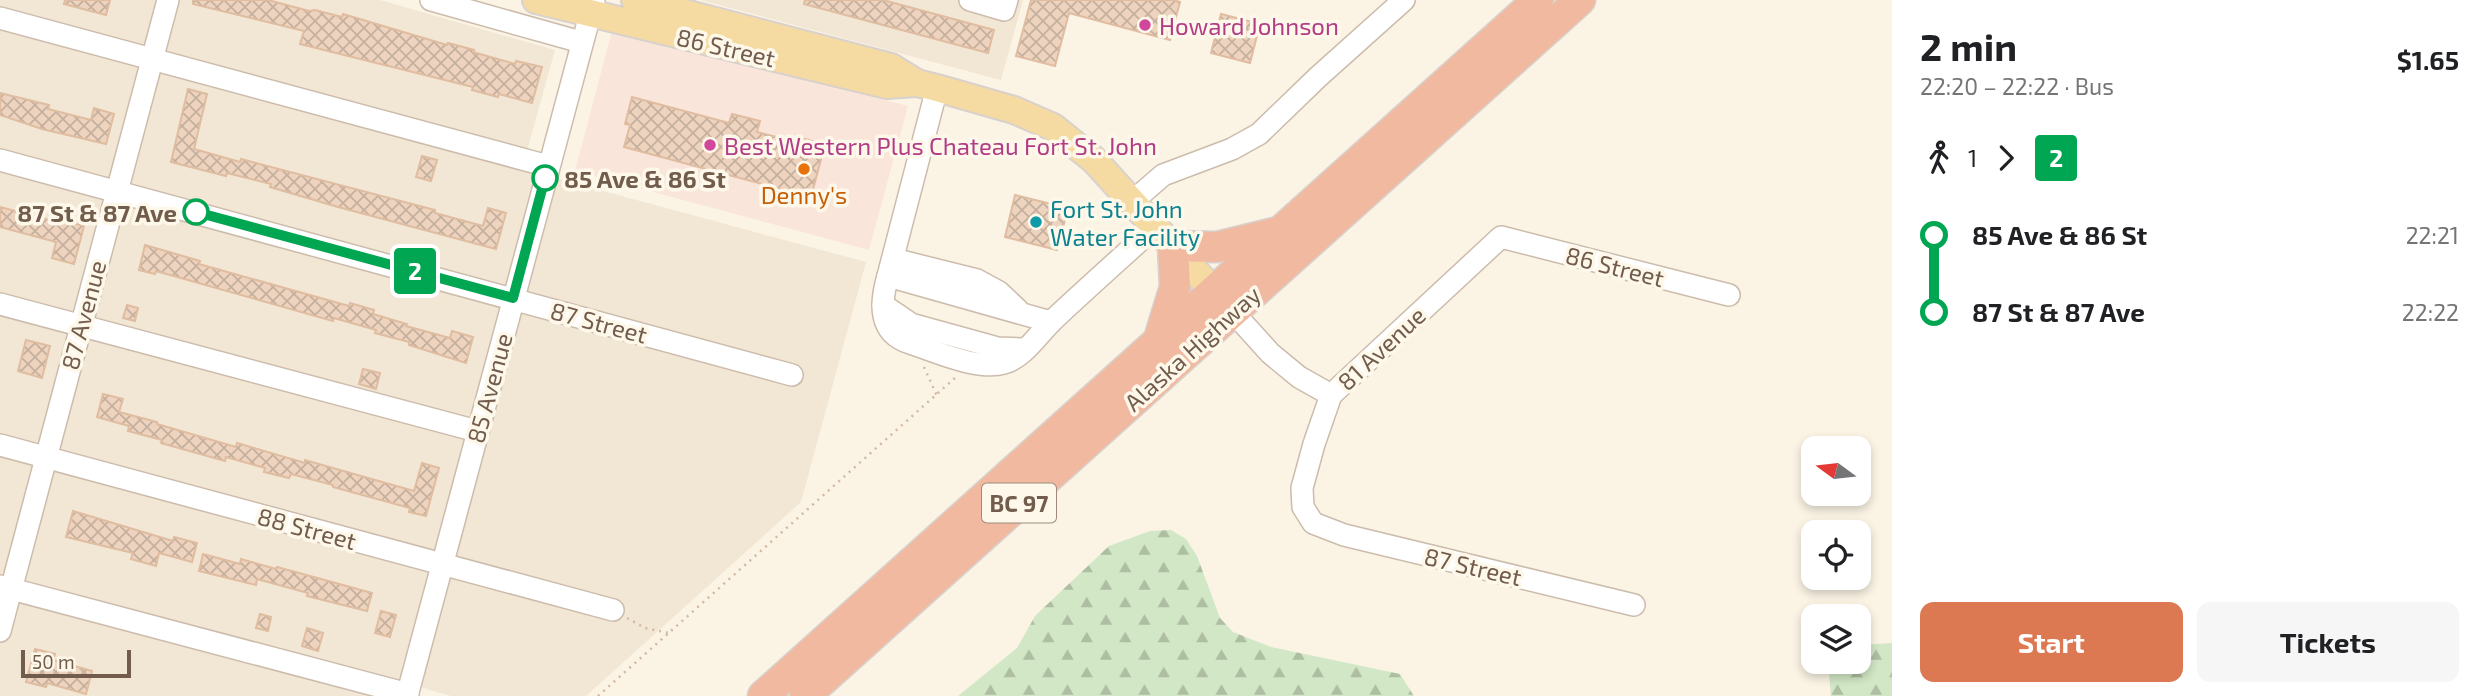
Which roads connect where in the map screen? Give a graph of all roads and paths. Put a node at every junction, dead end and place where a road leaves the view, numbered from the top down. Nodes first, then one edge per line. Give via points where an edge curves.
1 (168, 0) edge
2 (431, 0) edge
3 (536, 0) edge
4 (635, 0) edge
5 (970, 0) edge
6 (1007, 0) edge
7 (1404, 0) edge
8 (1538, 0) edge
9 (1580, 0) edge
10 (592, 7) edge
11 (0, 18) edge
12 (581, 42) junction
13 (152, 58) junction
14 (927, 86) junction
15 (0, 160) edge
16 (548, 166) junction
17 (117, 191) junction
18 (1133, 201) junction
19 (1278, 232) junction
20 (1164, 236) junction
21 (1501, 237) joint
22 (890, 268) junction
23 (1729, 295) dead end
24 (513, 298) junction
25 (1223, 301) junction
26 (0, 304) edge
27 (883, 305) junction
28 (1051, 322) junction
29 (80, 325) junction
30 (1159, 339) junction
31 (1024, 349) junction
32 (966, 360) junction
33 (923, 363) dead end
34 (792, 375) dead end
35 (1331, 395) junction
36 (937, 396) junction
37 (477, 431) junction
38 (0, 445) edge
39 (46, 458) junction
40 (1313, 523) joint
41 (442, 564) junction
42 (5, 587) edge
43 (1634, 604) dead end
44 (613, 610) joint
45 (0, 631) edge
46 (669, 633) junction
47 (408, 695) edge
48 (598, 696) edge
49 (763, 696) edge
50 (805, 696) edge

1 - 13 street, 87 Avenue
2 - 12 street
3 - 10 main road, 86 Street
4 - 14 main road, 86 Street via 891,67
5 - 6 street via 1004,10
7 - 18 street via 1259,134 1163,175
8 - 19 highway, Alaska Highway / BC 97
9 - 25 highway, Alaska Highway / BC 97
10 - 12 street, 85 Avenue
10 - 14 main road, 86 Street via 887,85
11 - 13 street
12 - 16 street, 85 Avenue
13 - 16 street
13 - 17 street, 87 Avenue
14 - 18 main road, 86 Street via 1014,110 1052,127 1078,146
14 - 22 street
15 - 17 street, 87 Street
16 - 24 street, 85 Avenue
17 - 24 street, 87 Street
17 - 29 street, 87 Avenue
18 - 20 main road, 86 Street
19 - 20 highway via 1217,247
19 - 25 highway, Alaska Highway / BC 97
20 - 25 main road, 86 Street
20 - 28 street
20 - 30 highway via 1175,288
21 - 23 street, 86 Street
21 - 35 street, 81 Avenue
22 - 27 street
22 - 28 street
24 - 34 street, 87 Street
24 - 37 street, 85 Avenue
25 - 30 highway, Alaska Highway / BC 97
25 - 35 street, 86 Street via 1270,354
25 - 50 highway, Alaska Highway / BC 97
26 - 29 street
27 - 31 street via 911,324 998,348
27 - 32 street via 885,323 903,341
28 - 31 street
29 - 37 street
29 - 39 street, 87 Avenue
30 - 49 highway, Alaska Highway / BC 97
31 - 32 street via 1004,363
32 - 36 path
33 - 36 path
35 - 40 street, 81 Avenue via 1302,488 1303,508
36 - 46 path
37 - 41 street, 85 Avenue
38 - 39 street, 88 Street
39 - 41 street, 88 Street
39 - 42 street, 87 Avenue
40 - 43 street, 87 Street via 1344,535
41 - 44 street, 88 Street
41 - 47 street, 85 Avenue
42 - 45 street, 87 Avenue
42 - 47 street
44 - 46 path via 645,628
46 - 48 path

